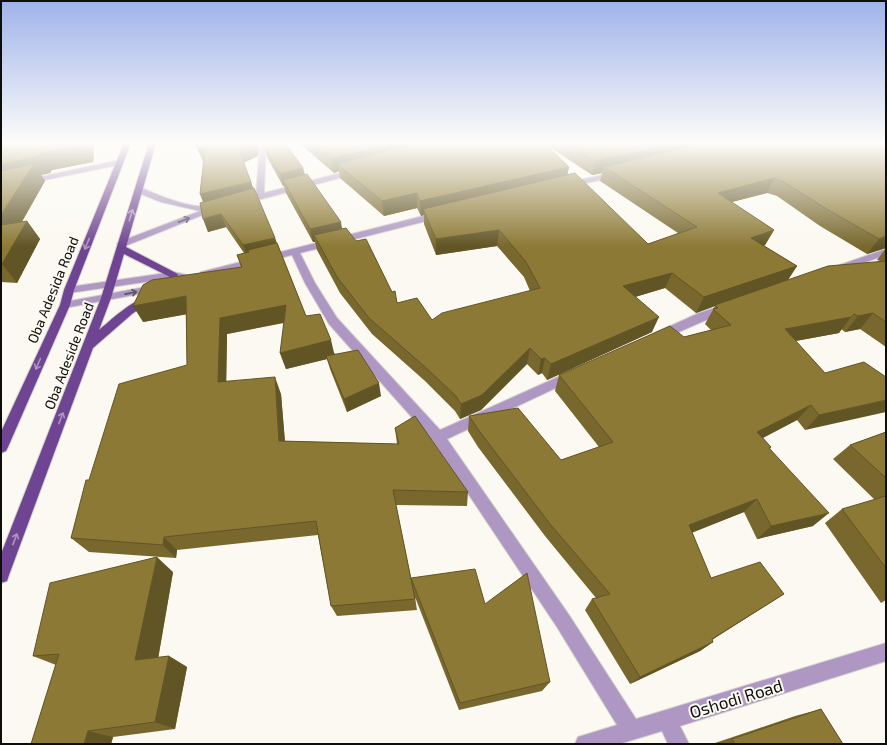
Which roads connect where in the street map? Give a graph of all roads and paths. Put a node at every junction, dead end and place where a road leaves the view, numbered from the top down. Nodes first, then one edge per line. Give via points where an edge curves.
1 (45, 178) edge
2 (114, 178) edge
3 (143, 178) edge
4 (261, 178) edge
5 (330, 178) edge
6 (598, 178) edge
7 (562, 186) edge
8 (1, 187) edge
9 (139, 190) junction
10 (260, 196) junction
11 (238, 202) edge
12 (223, 206) edge
13 (208, 210) junction
14 (447, 213) edge
15 (121, 246) junction
16 (295, 252) junction
17 (886, 252) edge
18 (828, 272) edge
19 (173, 275) junction
20 (188, 278) junction
21 (110, 285) junction
22 (168, 286) junction
23 (69, 290) junction
24 (106, 298) junction
25 (740, 303) edge
26 (65, 305) junction
27 (646, 342) edge
28 (88, 346) junction
29 (581, 371) edge
30 (438, 437) junction
31 (1, 447) edge
32 (1, 576) edge
33 (886, 652) edge
34 (667, 720) junction
35 (631, 730) junction
36 (585, 744) edge
37 (678, 744) edge

1 - 8 street
2 -> 23 main road, Oba Adesida Road
3 - 9 main road, Oba Adeside Road
4 - 10 street
5 - 10 street
6 - 7 street
9 - 13 street via 177,205
15 -> 9 main road, Oba Adeside Road
10 - 11 street
12 - 13 street
15 -> 13 street
14 - 16 street
15 - 19 main road
15 - 21 main road, Oba Adeside Road
16 - 20 street
16 - 30 street via 332,321
17 - 18 street
19 - 20 street
19 - 21 street
20 - 22 street
21 - 23 street
21 - 24 main road, Oba Adeside Road
24 -> 22 street
22 - 28 main road via 128,312
23 - 26 main road, Oba Adesida Road
24 - 26 street
24 - 28 main road, Oba Adeside Road
25 - 27 street via 703,316
26 -> 31 main road, Oba Adesida Road
32 -> 28 main road, Oba Adeside Road
29 - 30 street
30 - 35 street via 563,621
33 - 34 street, Oshodi Road
34 - 35 street, Oshodi Road
34 - 37 street
35 - 36 street, Oshodi Road

